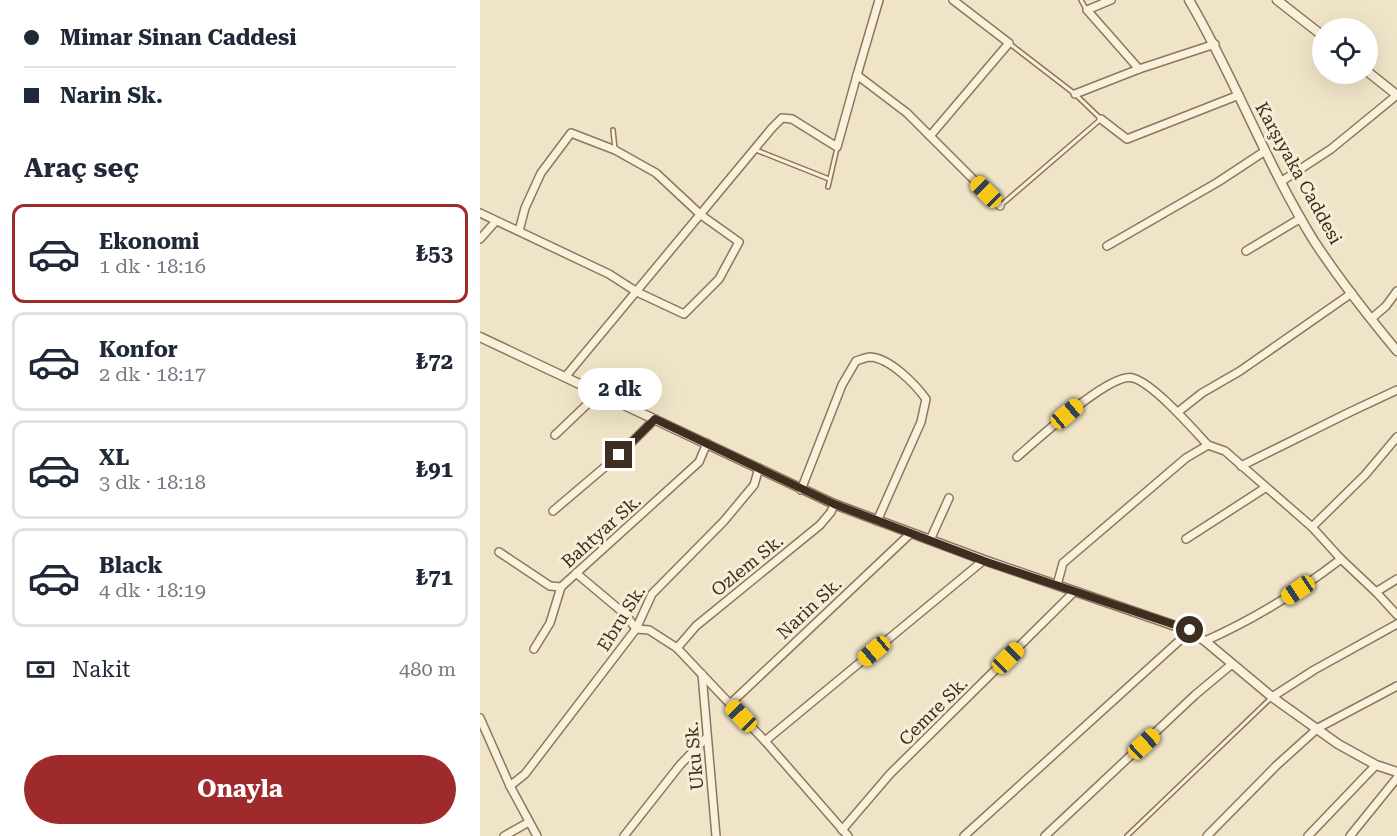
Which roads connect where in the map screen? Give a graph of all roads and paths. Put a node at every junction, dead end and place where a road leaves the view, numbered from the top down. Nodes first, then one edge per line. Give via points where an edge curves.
1 (879, 0) edge
2 (953, 0) edge
3 (1081, 0) edge
4 (1111, 0) edge
5 (1190, 0) edge
6 (1277, 0) edge
7 (1087, 10) junction
8 (1312, 27) edge
9 (1009, 43) junction
10 (1215, 44) junction
11 (1139, 69) junction
12 (857, 75) junction
13 (1378, 80) edge
14 (1076, 94) junction
15 (1239, 95) junction
16 (1397, 95) edge
17 (1101, 119) junction
18 (613, 130) dead end
19 (930, 136) junction
20 (837, 147) junction
21 (754, 149) junction
22 (615, 150) junction
23 (1265, 152) junction
24 (830, 179) junction
25 (1282, 181) junction
26 (828, 187) dead end
27 (1000, 206) joint
28 (480, 213) edge
29 (701, 215) junction
30 (1301, 218) junction
31 (496, 221) junction
32 (519, 231) junction
33 (480, 239) edge
34 (1107, 246) dead end
35 (1246, 251) dead end
36 (1397, 291) edge
37 (637, 292) junction
38 (1352, 294) junction
39 (1371, 319) junction
40 (480, 338) edge
41 (1397, 351) edge
42 (566, 376) junction
43 (1397, 390) edge
44 (599, 393) junction
45 (1178, 412) junction
46 (655, 419) junction
47 (555, 435) dead end
48 (1397, 437) edge
49 (707, 443) junction
50 (1208, 445) junction
51 (1017, 457) dead end
52 (1241, 466) junction
53 (759, 468) junction
54 (1265, 488) junction
55 (801, 490) junction
56 (949, 498) dead end
57 (834, 504) junction
58 (553, 511) dead end
59 (878, 521) junction
60 (1312, 527) junction
61 (909, 534) junction
62 (1186, 539) dead end
63 (930, 540) junction
64 (499, 552) dead end
65 (1341, 559) junction
66 (984, 561) junction
67 (576, 573) junction
68 (1397, 579) edge
69 (1057, 585) junction
70 (561, 587) junction
71 (1075, 591) junction
72 (1376, 592) junction
73 (1397, 615) edge
74 (1397, 624) edge
75 (636, 629) junction
76 (1190, 630) junction
77 (1205, 641) junction
78 (677, 648) junction
79 (534, 649) dead end
80 (1232, 664) junction
81 (702, 674) junction
82 (1397, 686) edge
83 (1272, 698) junction
84 (730, 704) junction
85 (480, 718) edge
86 (1318, 728) junction
87 (707, 737) junction
88 (765, 741) junction
89 (1376, 765) junction
90 (1397, 772) edge
91 (1397, 778) edge
92 (510, 786) junction
93 (529, 822) junction
94 (845, 833) edge
95 (504, 836) edge
96 (537, 836) edge
97 (624, 836) edge
98 (716, 836) edge
99 (964, 836) edge
100 (1045, 836) edge
101 (1127, 836) edge
102 (1207, 836) edge
103 (1308, 836) edge
104 (1350, 836) edge

1 - 12 street
2 - 9 street
3 - 7 lane
4 - 7 street
5 - 10 street, Karşıyaka Caddesi
6 - 8 street
7 - 11 street
9 - 14 lane
9 - 19 street
10 - 11 street
10 - 15 street, Karşıyaka Caddesi
11 - 14 street
12 - 19 street
12 - 20 street
13 - 16 street
14 - 17 lane
15 - 17 street via 1127,140
15 - 23 street, Karşıyaka Caddesi
16 - 25 street via 1331,149
17 - 27 lane
18 - 22 lane
19 - 27 street
20 - 21 street via 792,119 782,118
20 - 24 lane
21 - 24 lane
21 - 29 street
22 - 29 street via 656,173
22 - 32 street via 571,133 541,173
23 - 25 street, Karşıyaka Caddesi
23 - 34 street
24 - 26 lane
25 - 30 street, Karşıyaka Caddesi
28 - 31 street
29 - 37 street
29 - 37 street via 739,242 719,279 684,314
30 - 35 street
30 - 38 street, Karşıyaka Caddesi
31 - 32 street
31 - 33 street
32 - 37 street via 609,274
36 - 39 street
37 - 42 street
38 - 39 street, Karşıyaka Caddesi
38 - 45 street
39 - 41 street, Karşıyaka Caddesi
40 - 42 street
42 - 44 street
43 - 52 street
44 - 46 street
44 - 47 street
45 - 50 street
45 - 51 street via 1141,382 1131,377 1119,379 1084,400
46 - 49 street
46 - 58 street
48 - 60 street
49 - 53 street
49 - 67 street, Bahtyar Sk. via 699,462
50 - 52 street via 1225,451
50 - 69 street via 1186,458 1063,563
52 - 54 street
53 - 55 street
53 - 75 street, Ebru Sk. via 754,485 724,521 652,594
54 - 60 street
54 - 62 street
55 - 57 street
55 - 59 street via 842,385 856,361 870,357 890,365 912,381 926,399 921,422
56 - 63 street
57 - 59 street
57 - 78 street, Ozlem Sk. via 820,525 696,626
59 - 61 street
60 - 65 street
61 - 63 street
61 - 84 street, Narin Sk.
63 - 66 street
64 - 70 street, Bahtyar Sk. via 550,586
65 - 72 street
65 - 77 street via 1282,601
66 - 69 street
66 - 88 street
67 - 70 street, Bahtyar Sk.
67 - 75 street via 626,615
68 - 72 street
69 - 71 street
70 - 79 street via 550,623
71 - 76 street
71 - 94 street, Cemre Sk. via 890,774
72 - 73 street
74 - 83 street
75 - 78 street via 649,630
75 - 92 street, Ebru Sk. via 525,774
76 - 77 street
76 - 99 street
77 - 80 street
78 - 81 street
80 - 83 street
80 - 100 street
81 - 84 street
81 - 87 street, Uku Sk.
82 - 86 street
83 - 86 street
83 - 101 lane
84 - 88 street
85 - 92 street
86 - 89 street
86 - 102 street
87 - 97 street
87 - 98 street, Uku Sk.
88 - 94 street
89 - 90 street
89 - 103 street
91 - 104 street
92 - 93 street
93 - 95 street
93 - 96 street

